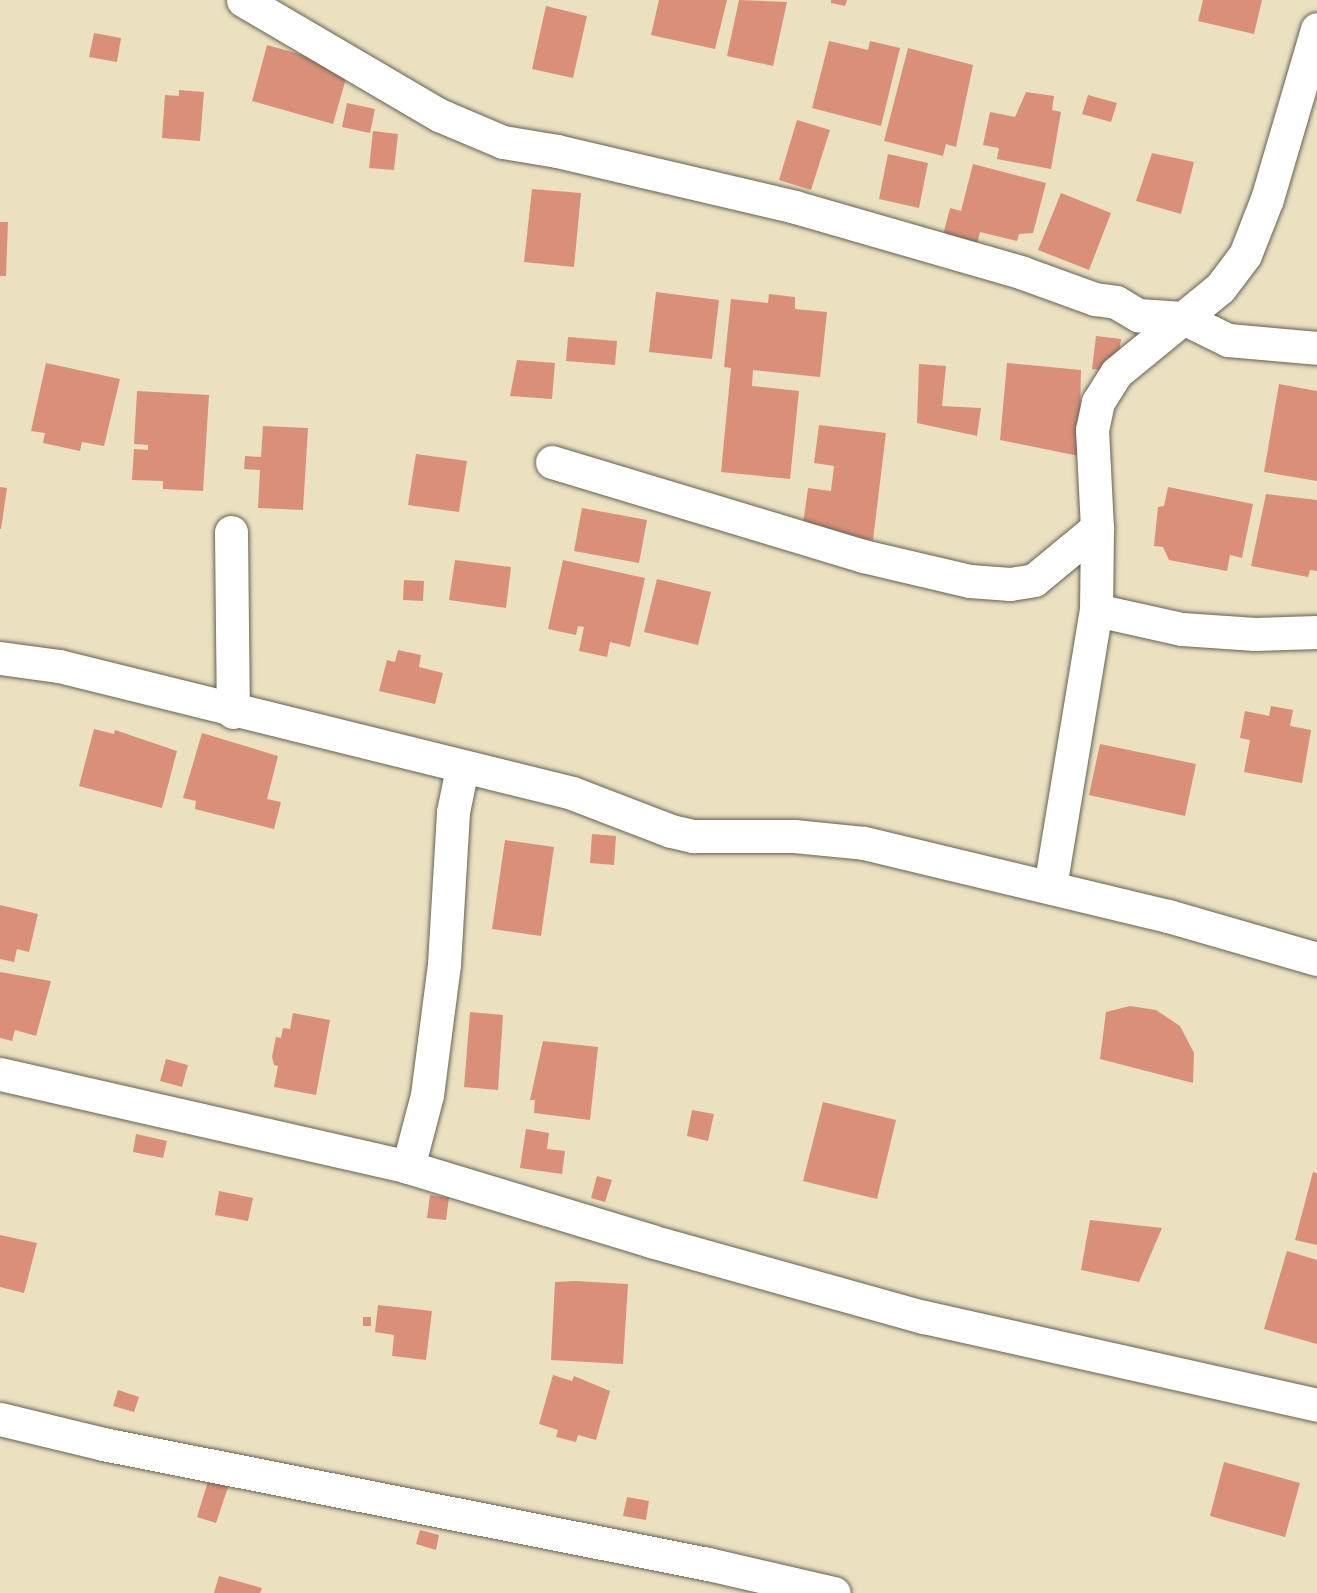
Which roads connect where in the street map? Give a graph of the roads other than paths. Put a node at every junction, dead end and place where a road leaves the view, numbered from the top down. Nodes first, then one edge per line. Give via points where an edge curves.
1 (243, 0) edge
2 (1317, 29) edge
3 (1183, 318) junction
4 (1317, 348) edge
5 (552, 462) dead end
6 (1098, 528) junction
7 (231, 532) dead end
8 (1096, 610) junction
9 (1317, 632) edge
10 (0, 658) edge
11 (233, 712) junction
12 (462, 768) junction
13 (1050, 887) junction
14 (1317, 959) edge
15 (0, 1074) edge
16 (408, 1167) junction
17 (1317, 1405) edge
18 (0, 1419) edge
19 (834, 1593) edge

1 - 3 street via 440,115 503,142 795,207 1023,273 1095,299 1116,302 1138,315
2 - 3 street via 1267,199 1245,255 1220,288
3 - 4 street via 1228,340
3 - 6 street via 1116,373 1098,402 1092,430
5 - 6 street via 863,556 970,581 1010,584 1034,580
6 - 8 street
7 - 11 street
8 - 9 street via 1182,629 1255,634
8 - 13 street
10 - 11 street via 59,666
11 - 12 street
12 - 13 street via 572,793 693,836 794,836 864,843
12 - 16 street via 453,812 444,964 427,1095
13 - 14 street
15 - 16 street
16 - 17 street via 651,1241 924,1317
18 - 19 street via 103,1444 708,1564

